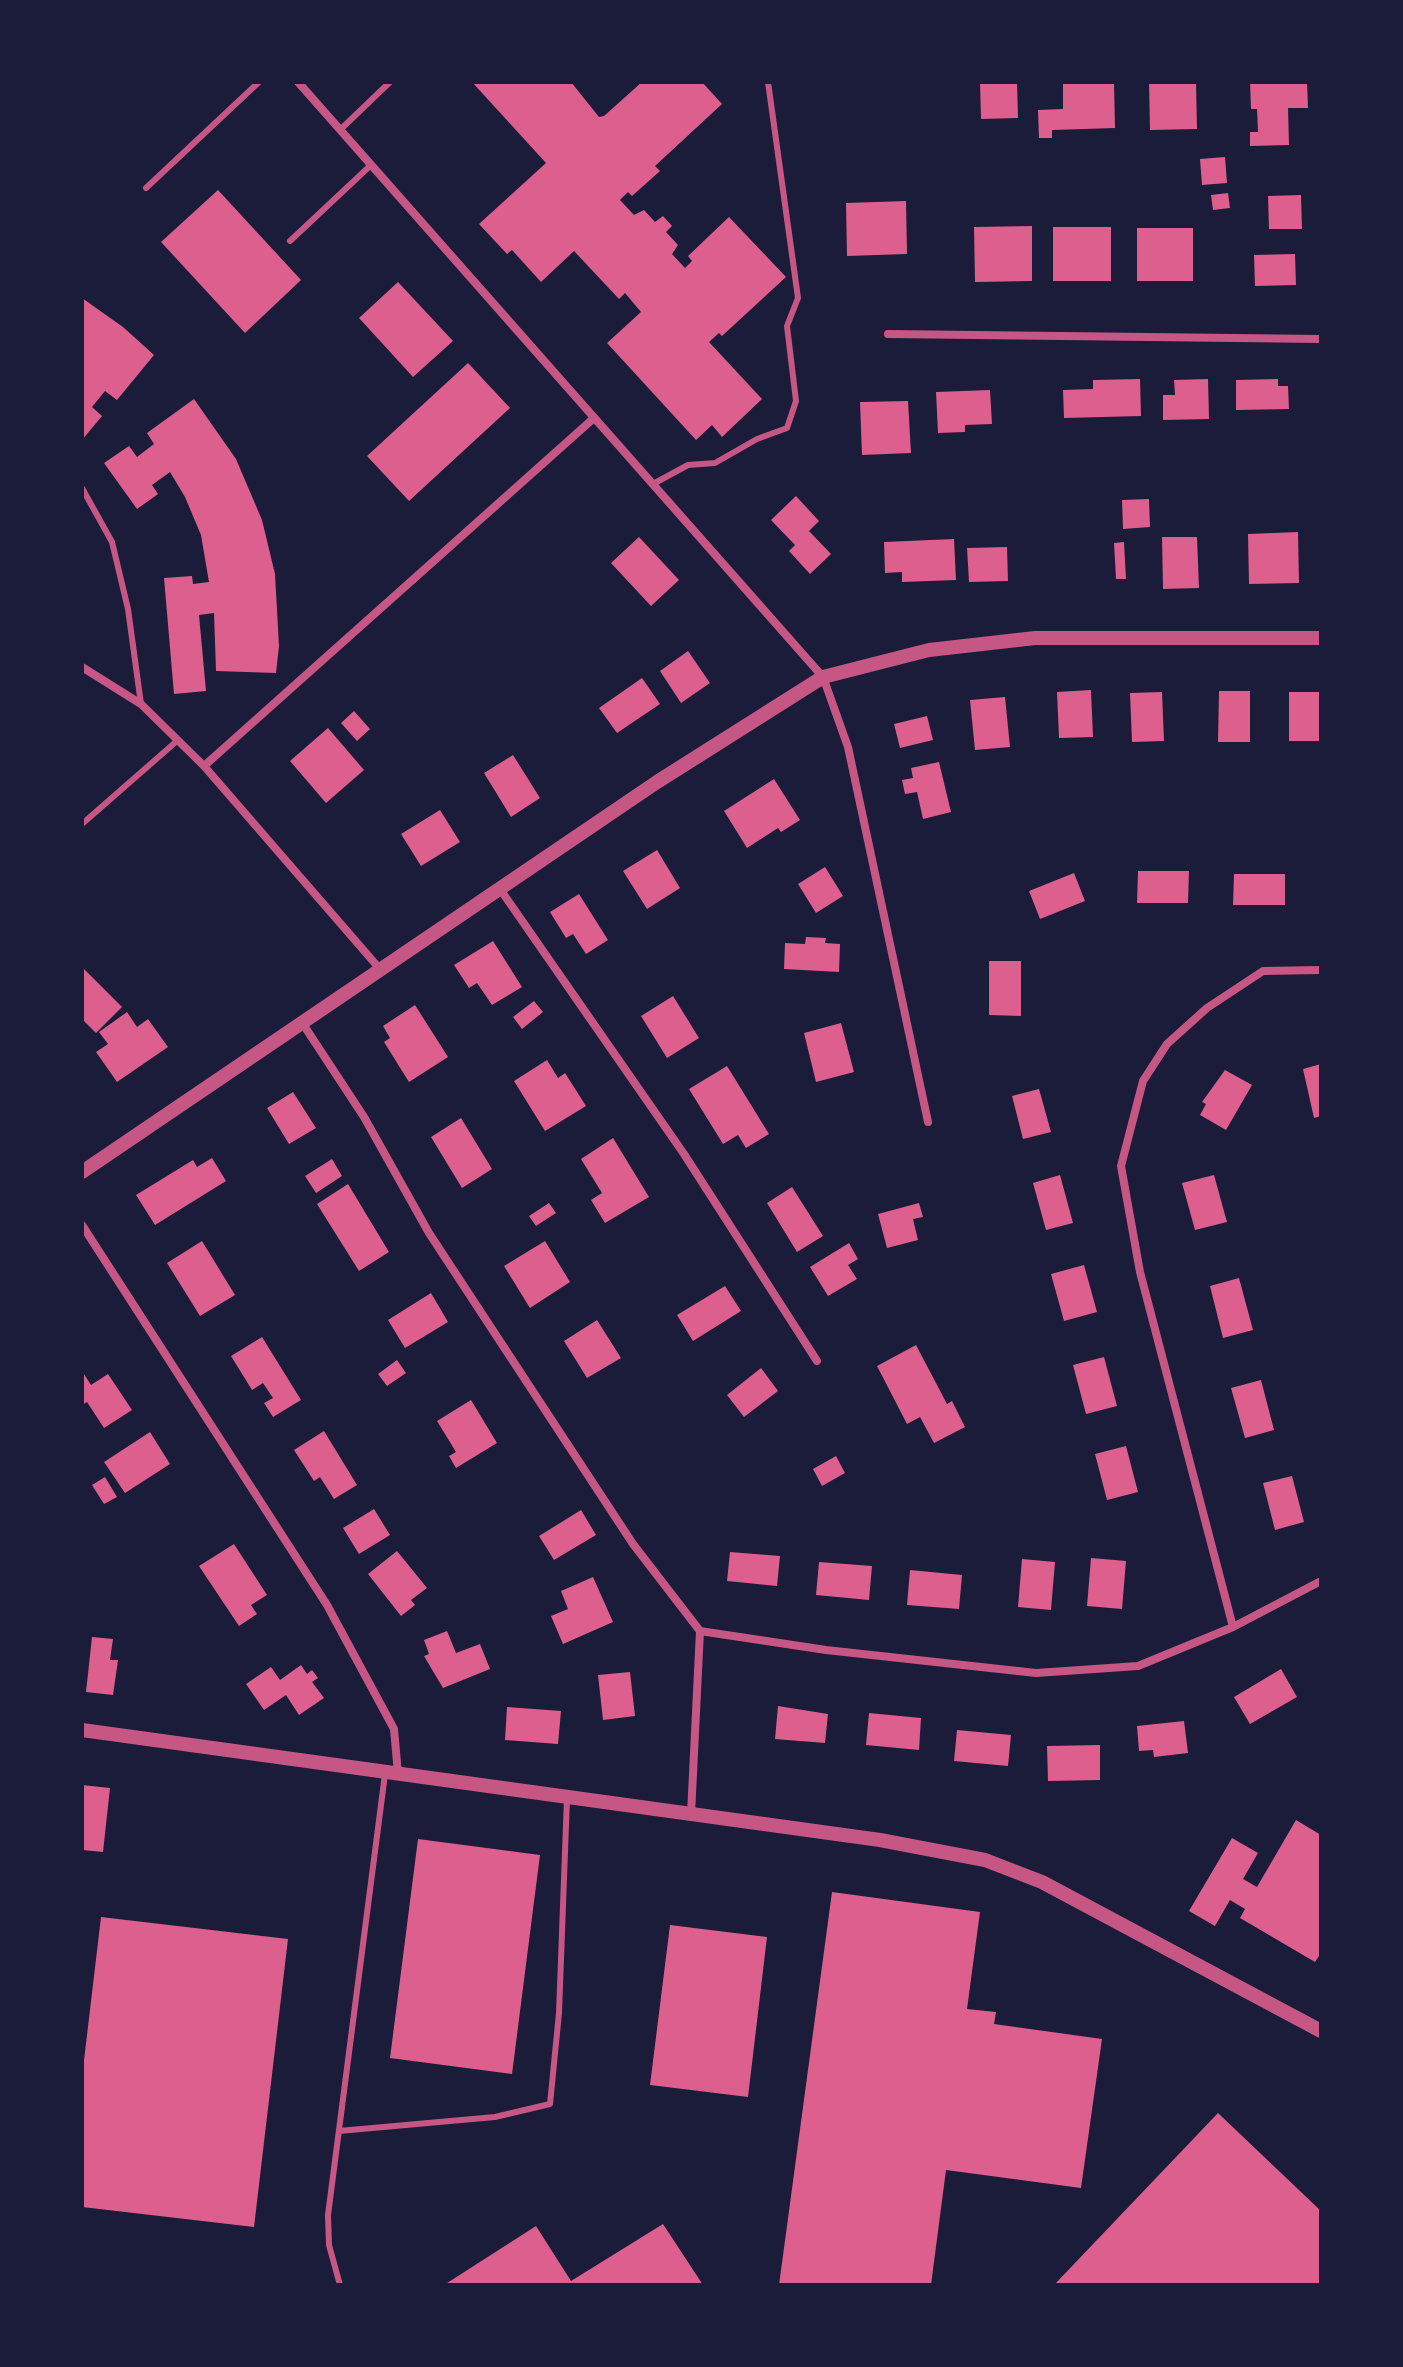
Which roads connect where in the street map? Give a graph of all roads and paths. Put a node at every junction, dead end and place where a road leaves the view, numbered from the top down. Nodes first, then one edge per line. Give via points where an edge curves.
1 (259, 82) edge
2 (298, 82) edge
3 (390, 82) edge
4 (768, 82) edge
5 (340, 130) junction
6 (371, 165) junction
7 (146, 188) dead end
8 (290, 241) dead end
9 (888, 334) dead end
10 (1321, 339) edge
11 (594, 418) junction
12 (653, 484) junction
13 (82, 488) edge
14 (1321, 638) edge
15 (82, 667) edge
16 (823, 677) junction
17 (141, 704) junction
18 (178, 740) junction
19 (204, 766) junction
20 (82, 824) edge
21 (500, 889) junction
22 (379, 968) junction
23 (1321, 970) edge
24 (300, 1021) junction
25 (928, 1122) dead end
26 (82, 1172) edge
27 (82, 1225) edge
28 (817, 1361) dead end
29 (1321, 1581) edge
30 (1233, 1627) junction
31 (700, 1631) junction
32 (82, 1730) edge
33 (391, 1775) junction
34 (567, 1798) junction
35 (691, 1814) junction
36 (1321, 2031) edge
37 (339, 2131) junction
38 (340, 2285) edge

1 - 7 lane
2 - 5 street
3 - 5 lane
4 - 12 lane via 798,298 787,326 796,401 787,428 715,463 688,465
5 - 6 street
6 - 8 lane
6 - 11 street
9 - 10 street
11 - 12 street
11 - 19 street
12 - 16 street
13 - 17 lane via 112,542
14 - 16 street via 1035,638 929,650
15 - 17 street
16 - 21 street
16 - 25 street via 848,747
17 - 18 street
18 - 19 street
18 - 20 lane
19 - 22 street
21 - 22 street
21 - 28 street via 684,1154
22 - 24 street
23 - 30 street via 1263,971 1207,1008 1167,1044 1143,1081 1121,1166 1140,1272
24 - 26 street
24 - 31 street via 364,1117 438,1247 633,1544
27 - 33 street via 327,1605 392,1724 398,1743
29 - 30 street
30 - 31 street via 1138,1666 1036,1673
31 - 35 street
32 - 33 street
33 - 34 street
33 - 37 lane
34 - 35 street
34 - 37 lane via 550,2104 495,2117
35 - 36 street via 880,1840 985,1860 1029,1875
37 - 38 lane via 328,2225

